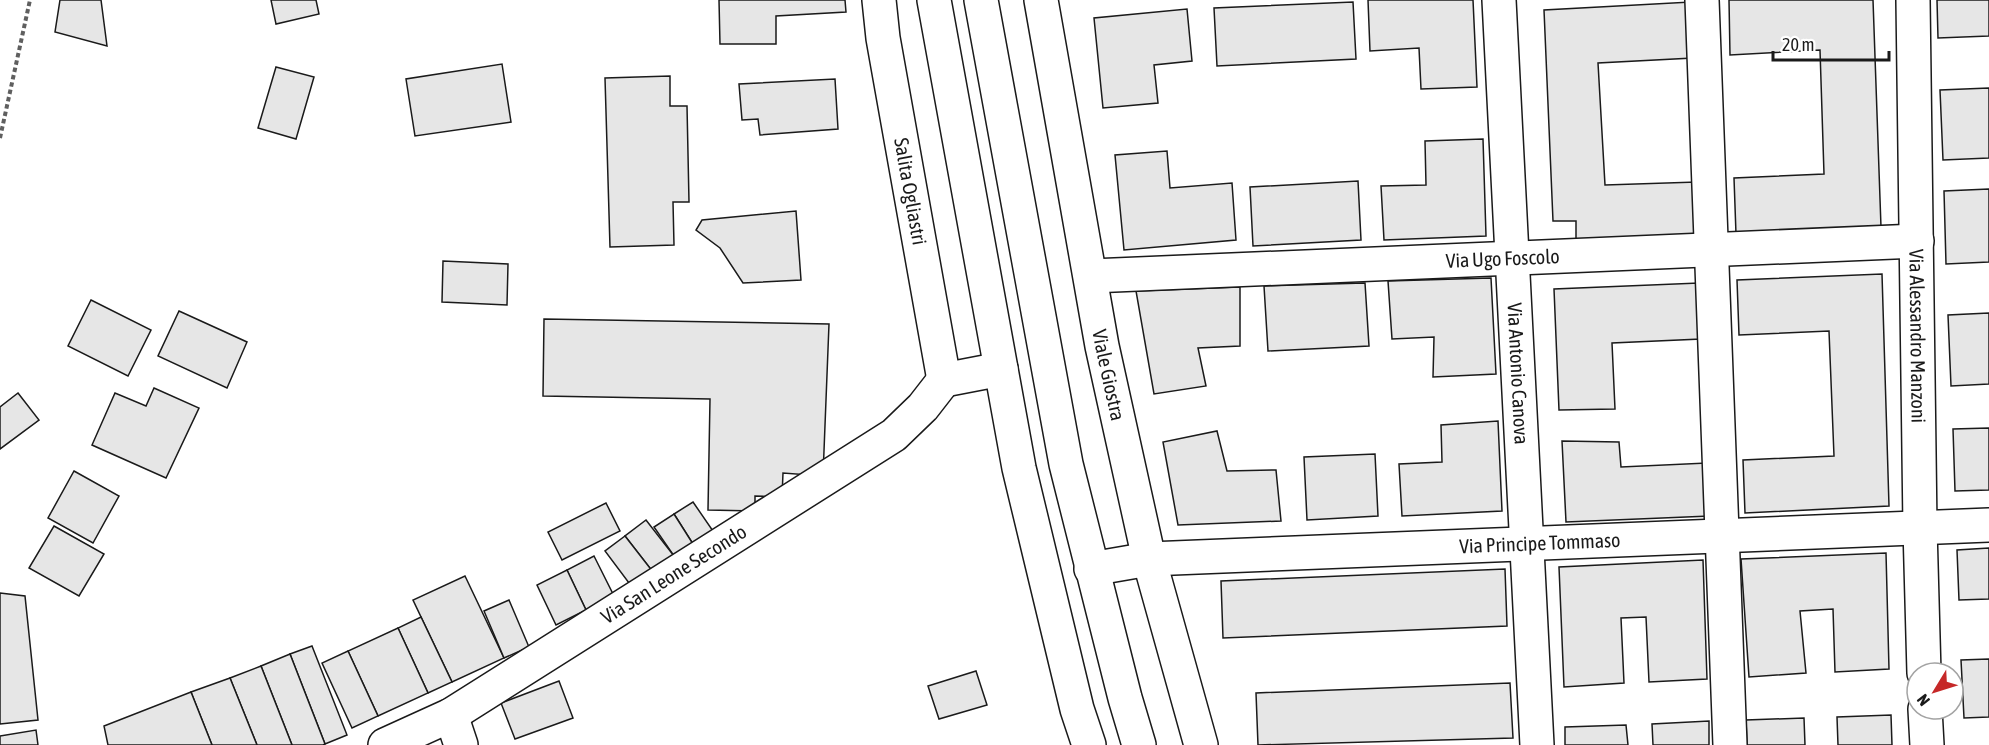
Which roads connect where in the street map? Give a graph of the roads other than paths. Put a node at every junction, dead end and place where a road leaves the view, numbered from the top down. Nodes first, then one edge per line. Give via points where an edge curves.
1 (879, 0) edge
2 (934, 0) edge
3 (981, 0) edge
4 (1041, 0) edge
5 (1499, 0) edge
6 (1702, 0) edge
7 (1913, 0) edge
8 (1917, 241) junction
9 (1712, 250) junction
10 (1512, 258) junction
11 (1091, 276) junction
12 (1001, 369) junction
13 (944, 380) junction
14 (1989, 525) edge
15 (1920, 528) junction
16 (1722, 537) junction
17 (1527, 544) junction
18 (1149, 559) junction
19 (1091, 569) junction
20 (1924, 661) edge
21 (1926, 721) edge
22 (456, 730) edge
23 (385, 745) edge
24 (1089, 745) edge
25 (1139, 745) edge
26 (1201, 745) edge
27 (1537, 745) edge
28 (1730, 745) edge
29 (1927, 745) edge

1 - 13 street, Salita Ogliastri
2 - 12 street
3 - 19 street via 1066,464
4 - 11 street, Viale Giostra
5 - 10 street, Via Antonio Canova
6 - 9 street
7 - 8 street, Via Alessandro Manzoni
8 - 9 street, Via Ugo Foscolo
8 - 15 street, Via Alessandro Manzoni
9 - 10 street, Via Ugo Foscolo
9 - 16 street
10 - 11 street, Via Ugo Foscolo
10 - 17 street, Via Antonio Canova
11 - 18 street, Viale Giostra via 1102,346
12 - 13 street
12 - 24 street via 1019,468
13 - 22 street, Via San Leone Secondo via 894,435
14 - 15 street, Via Principe Tommaso
15 - 16 street, Via Principe Tommaso
15 - 20 street, Via Alessandro Manzoni
16 - 17 street, Via Principe Tommaso
16 - 28 street
17 - 18 street, Via Principe Tommaso
17 - 27 street, Via Antonio Canova
18 - 19 street, Via Principe Tommaso
18 - 26 street, Viale Giostra
19 - 25 street
21 - 29 street
22 - 23 street, Via San Leone Secondo

